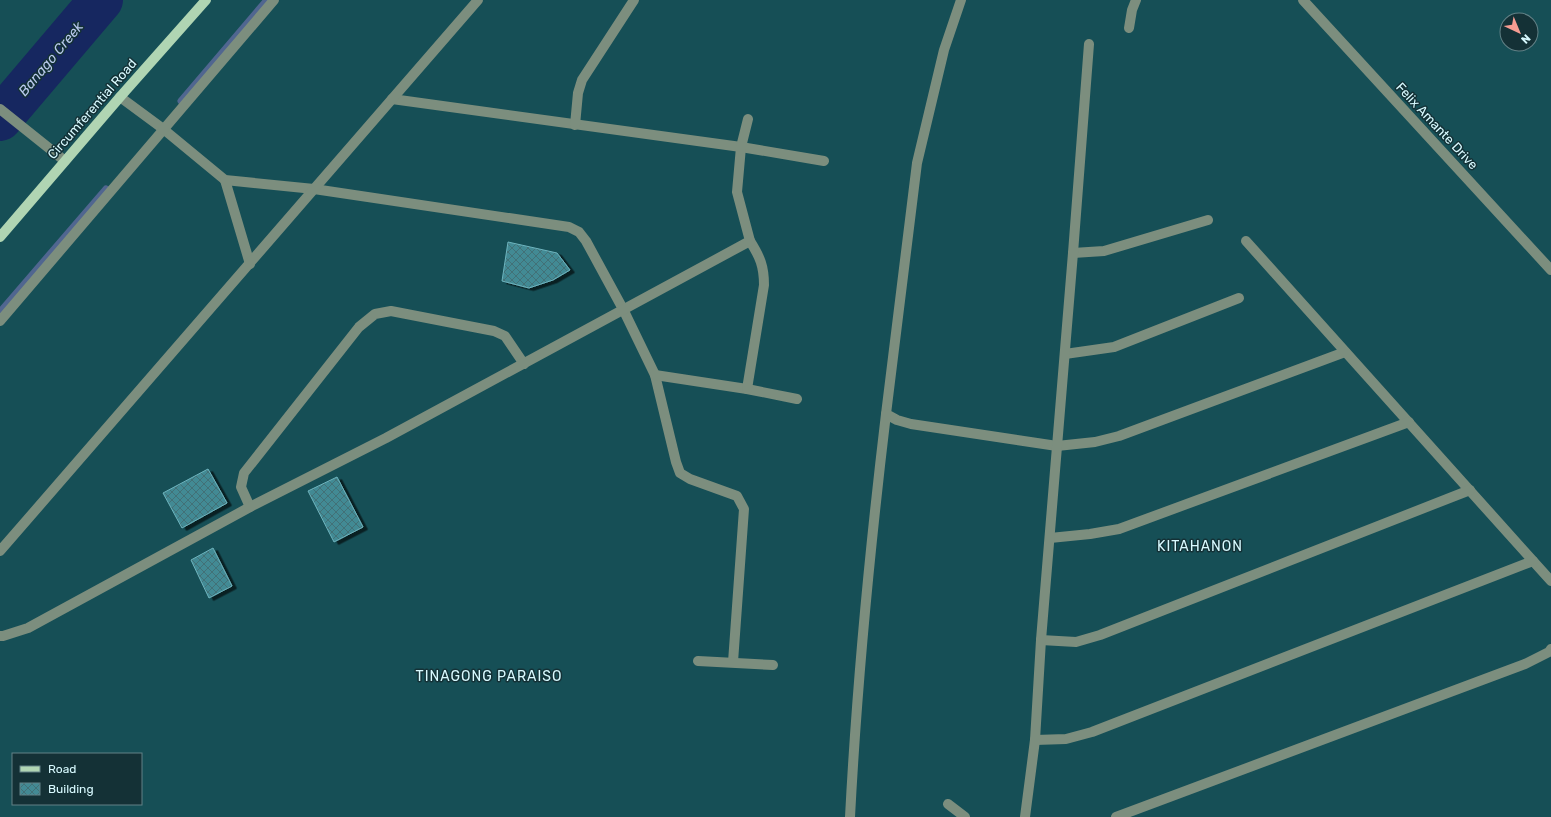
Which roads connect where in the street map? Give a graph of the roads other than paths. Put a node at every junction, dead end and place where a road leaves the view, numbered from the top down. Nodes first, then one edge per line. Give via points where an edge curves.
1 (206, 0) edge
2 (274, 0) edge
3 (478, 0) edge
4 (634, 0) edge
5 (961, 0) edge
6 (1136, 0) edge
7 (1304, 0) edge
8 (1129, 28) dead end
9 (1089, 44) dead end
10 (120, 97) junction
11 (392, 99) junction
12 (0, 109) edge
13 (748, 119) dead end
14 (575, 125) junction
15 (163, 129) junction
16 (741, 147) junction
17 (65, 161) junction
18 (824, 161) dead end
19 (225, 180) junction
20 (314, 189) junction
21 (1208, 220) dead end
22 (0, 237) edge
23 (1246, 240) dead end
24 (750, 241) junction
25 (1073, 253) junction
26 (250, 264) junction
27 (1551, 270) edge
28 (1239, 298) dead end
29 (623, 309) junction
30 (0, 321) edge
31 (1345, 352) junction
32 (1065, 354) junction
33 (524, 364) junction
34 (655, 376) junction
35 (747, 389) junction
36 (797, 399) dead end
37 (886, 414) junction
38 (1409, 422) junction
39 (1057, 446) junction
40 (1470, 490) junction
41 (250, 507) junction
42 (1050, 538) junction
43 (0, 551) edge
44 (1533, 560) junction
45 (1551, 581) edge
46 (0, 636) edge
47 (1041, 640) junction
48 (1551, 649) edge
49 (698, 661) dead end
50 (732, 662) junction
51 (773, 665) dead end
52 (1035, 740) junction
53 (948, 804) dead end
54 (850, 817) edge
55 (965, 817) edge
56 (1025, 817) edge
57 (1116, 817) edge

1 - 10 main road, Circumferential Road
2 - 15 street
3 - 11 street
4 - 14 street via 582,80
5 - 37 street via 944,50 917,164
6 - 8 street
7 - 27 street, Felix Amante Drive
9 - 25 street
10 - 15 street
10 - 17 main road, Circumferential Road
11 - 14 street
11 - 20 street
12 - 17 street
13 - 16 street
14 - 16 street
15 - 19 street
15 - 30 street
16 - 18 street
16 - 24 street via 737,192
17 - 22 main road, Circumferential Road
19 - 20 street
19 - 26 street
20 - 26 street
20 - 29 street via 569,227 579,232 586,241
21 - 25 street via 1104,251
23 - 31 street
24 - 29 street
24 - 35 street via 760,257 764,271 764,286
25 - 32 street
26 - 43 street
28 - 32 street via 1114,347
29 - 33 street
29 - 34 street
31 - 38 street
31 - 39 street via 1119,436 1095,442
32 - 39 street
33 - 41 street
33 - 41 street via 505,336 494,331 391,311 375,314 359,327 244,473 241,487
34 - 35 street
34 - 50 street via 680,473 737,496 744,509
35 - 36 street
37 - 39 street via 911,424
37 - 54 street via 870,546 854,735
38 - 40 street
38 - 42 street via 1119,529
39 - 42 street
40 - 44 street
40 - 47 street via 1100,635 1076,642
41 - 46 street via 28,628
42 - 47 street
44 - 45 street
44 - 52 street via 1092,732 1066,739
47 - 52 street
48 - 57 street via 1525,664
49 - 50 street
50 - 51 street
52 - 56 street
53 - 55 street

